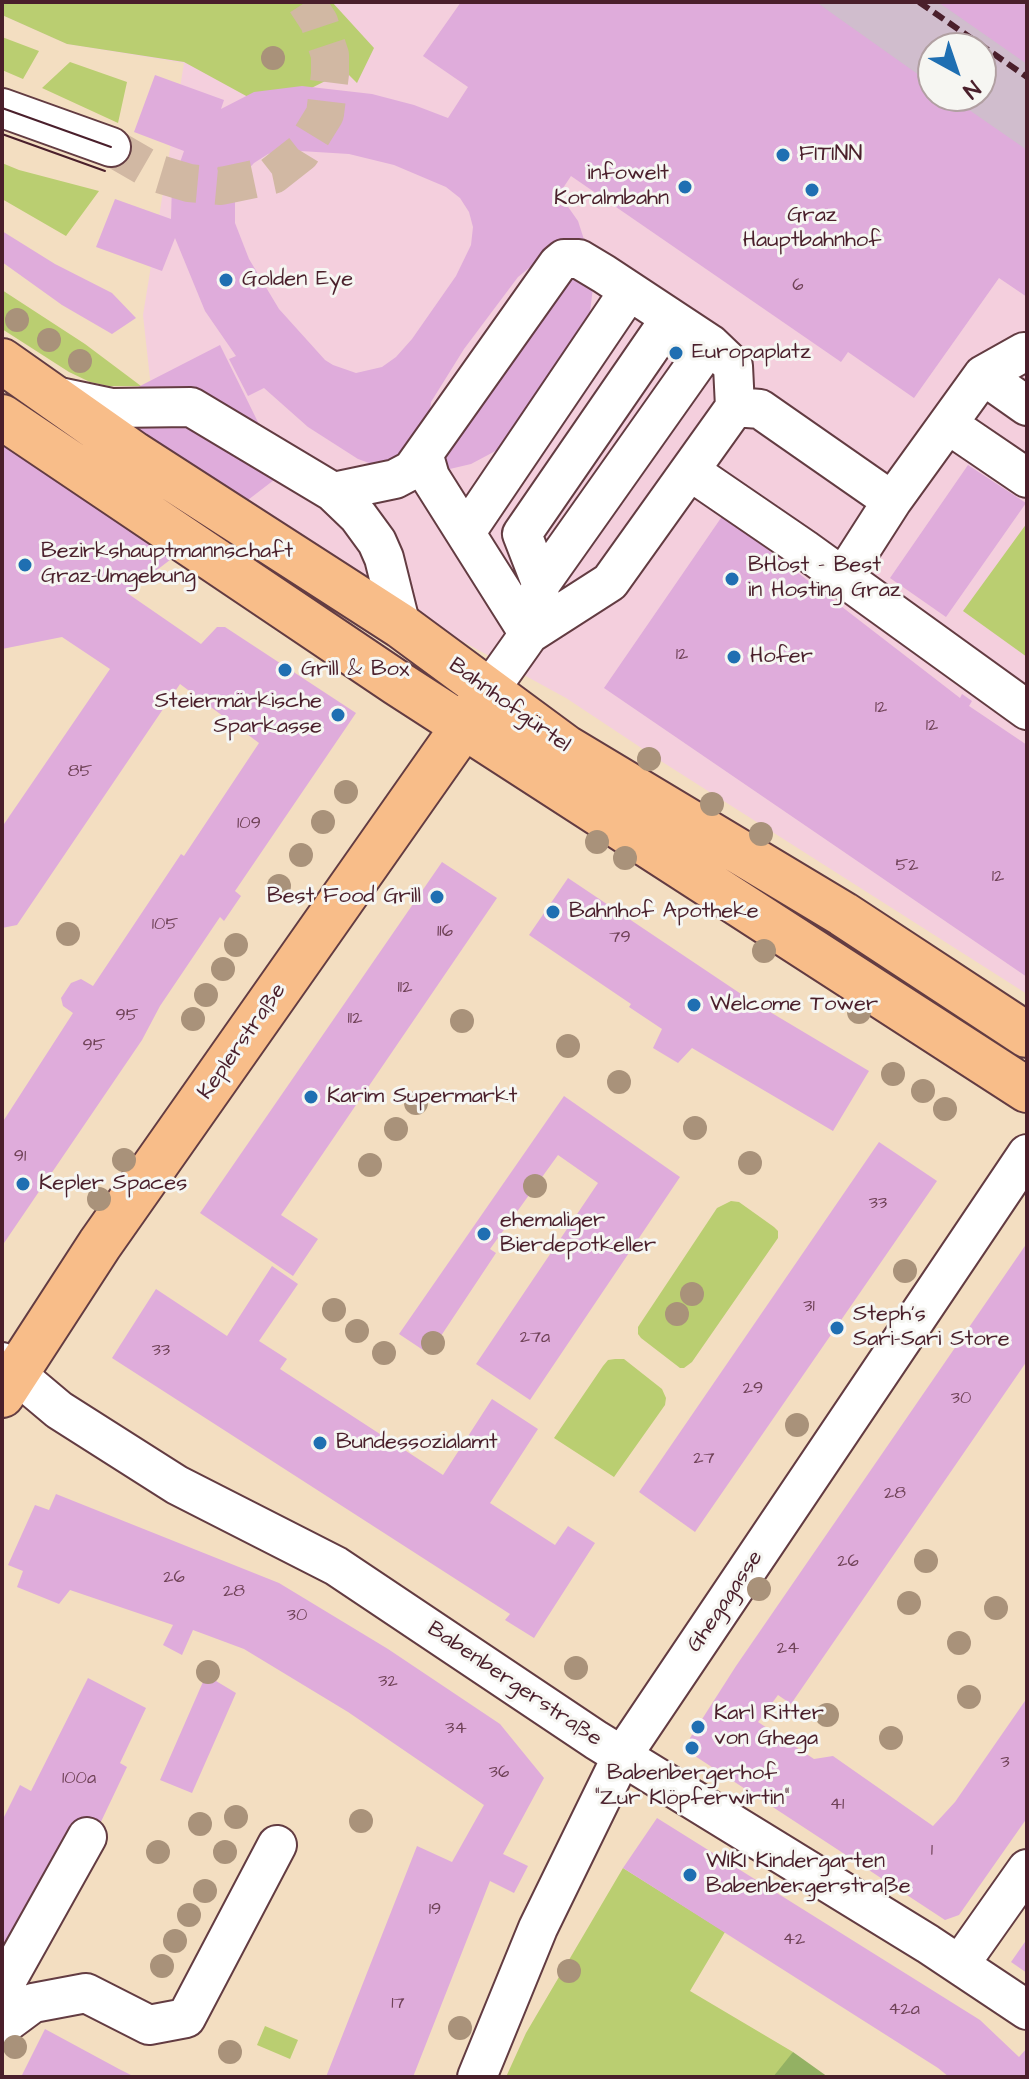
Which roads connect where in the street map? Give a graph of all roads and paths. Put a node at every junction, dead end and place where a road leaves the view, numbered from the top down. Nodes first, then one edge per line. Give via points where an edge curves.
1 (2, 108) edge
2 (2, 134) edge
3 (629, 291) junction
4 (670, 319) junction
5 (710, 344) junction
6 (1027, 353) edge
7 (2, 361) edge
8 (983, 375) junction
9 (55, 396) junction
10 (1027, 406) edge
11 (735, 407) junction
12 (2, 417) edge
13 (949, 425) junction
14 (424, 456) junction
15 (690, 471) junction
16 (1027, 478) edge
17 (333, 492) junction
18 (892, 501) junction
19 (466, 532) junction
20 (842, 579) junction
21 (541, 583) junction
22 (401, 626) junction
23 (529, 634) junction
24 (476, 709) junction
25 (1027, 710) edge
26 (1027, 1035) edge
27 (1027, 1090) edge
28 (1027, 1154) edge
29 (6, 1377) edge
30 (622, 1756) junction
31 (87, 1837) dead end
32 (277, 1845) dead end
33 (1027, 1869) edge
34 (960, 1964) junction
35 (2, 1989) edge
36 (1027, 2010) edge
37 (2, 2026) edge
38 (477, 2077) edge

1 - 2 street via 108,159
3 - 4 street
3 - 14 street via 579,259 564,259
3 - 19 street
4 - 5 street
4 - 21 street via 522,534
5 - 11 street via 733,366
5 - 21 street
6 - 8 street
7 - 9 main road, Bahnhofgürtel
8 - 10 street
8 - 13 street
9 - 17 street via 112,408 191,407
9 - 22 main road, Bahnhofgürtel via 147,462
11 - 15 street
11 - 18 street via 760,409
12 - 24 main road, Bahnhofgürtel
13 - 16 street
13 - 18 street
14 - 17 street via 395,479
14 - 19 street via 430,477
15 - 20 street
15 - 23 street via 610,582
17 - 22 street via 377,542
18 - 20 street
19 - 23 street
20 - 25 street
21 - 23 street
22 - 24 main road, Bahnhofgürtel
23 - 24 street
24 - 26 main road, Bahnhofgürtel via 565,747 843,914
24 - 27 main road, Bahnhofgürtel
24 - 29 main road, Keplerstraße
28 - 30 street, Ghegagasse
29 - 30 street, Babenbergerstraße via 177,1485 336,1566
30 - 34 street, Babenbergerstraße
30 - 38 street, Ghegagasse via 538,1928
31 - 35 street
32 - 37 street via 186,2018 149,2025 86,1993 33,2003
33 - 34 street
34 - 36 street, Babenbergerstraße

